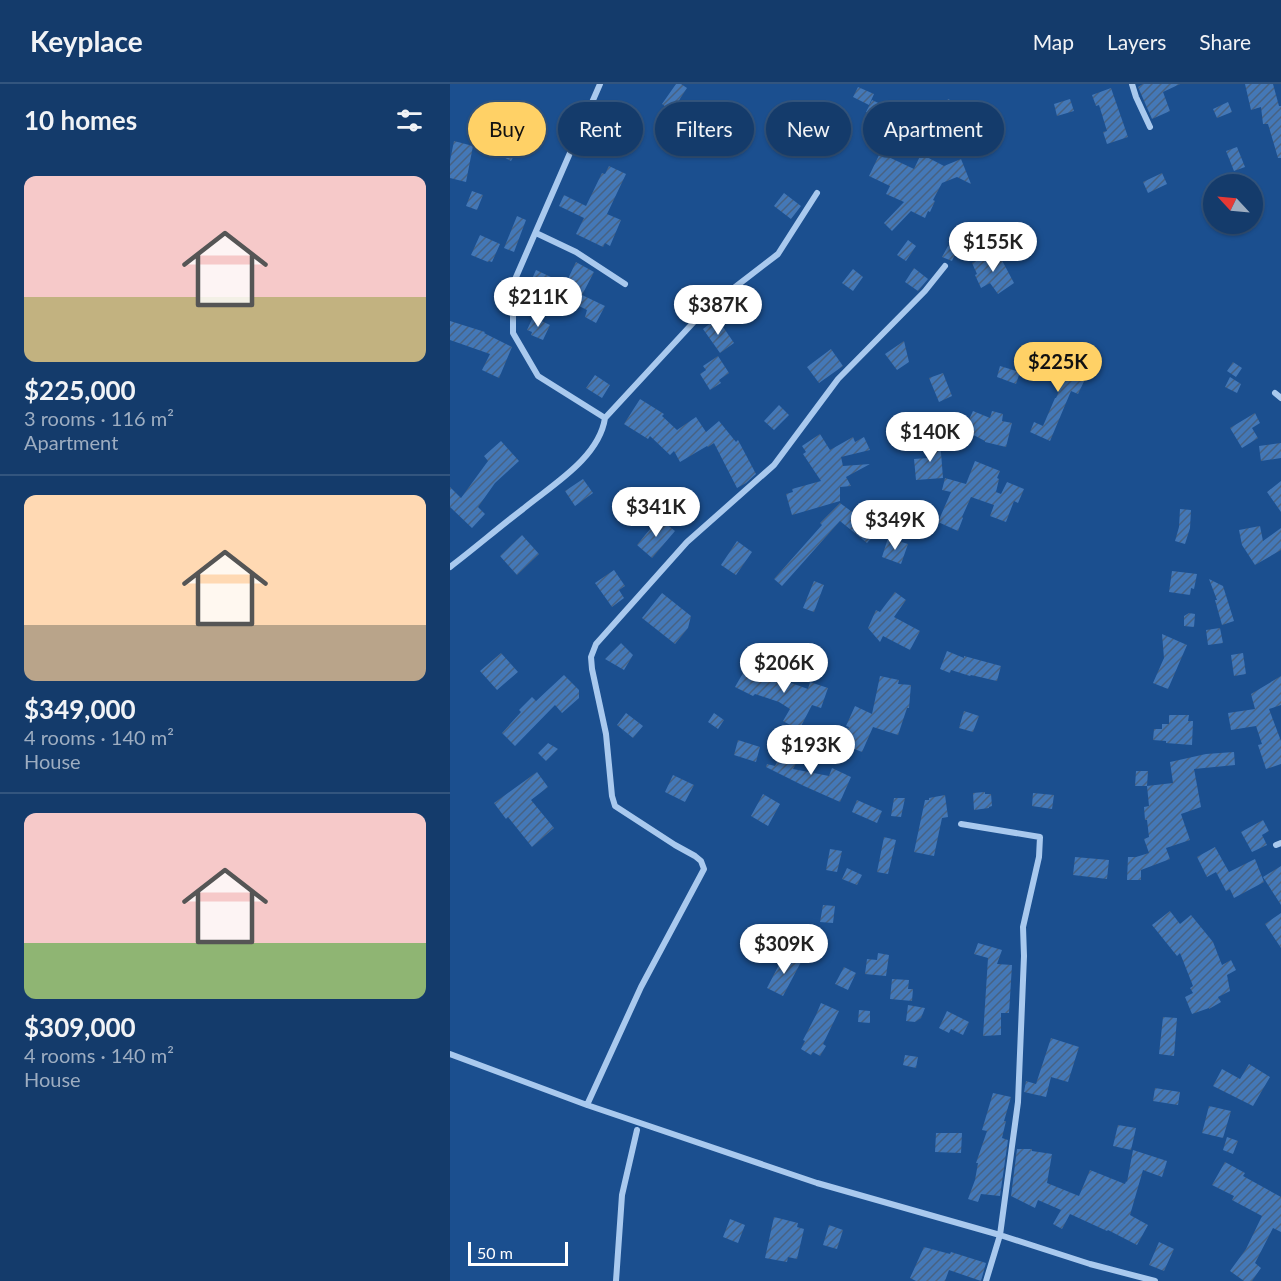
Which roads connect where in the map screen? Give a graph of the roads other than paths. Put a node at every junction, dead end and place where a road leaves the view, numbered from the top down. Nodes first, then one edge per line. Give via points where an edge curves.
1 (600, 84) edge
2 (1132, 84) edge
3 (1150, 127) dead end
4 (817, 193) dead end
5 (536, 233) junction
6 (945, 266) dead end
7 (625, 284) dead end
8 (1275, 393) dead end
9 (1281, 398) edge
10 (605, 418) junction
11 (450, 567) edge
12 (961, 824) dead end
13 (450, 1054) edge
14 (587, 1105) junction
15 (636, 1130) dead end
16 (1000, 1235) junction
17 (1153, 1280) edge
18 (616, 1281) edge
19 (986, 1281) edge

1 - 5 street
2 - 3 street
4 - 10 street via 778,254 704,310
5 - 7 street via 576,252
5 - 10 street via 513,284 513,333 538,376
6 - 14 street via 838,379 774,465 687,542 593,651 592,669 606,734 615,806 695,856 704,869 641,987
8 - 9 street
10 - 11 street via 594,444 567,476
12 - 16 street via 1040,837 1023,927 1018,1102
13 - 14 street
14 - 16 street via 817,1183
15 - 18 street via 622,1195
16 - 17 street
16 - 19 street

